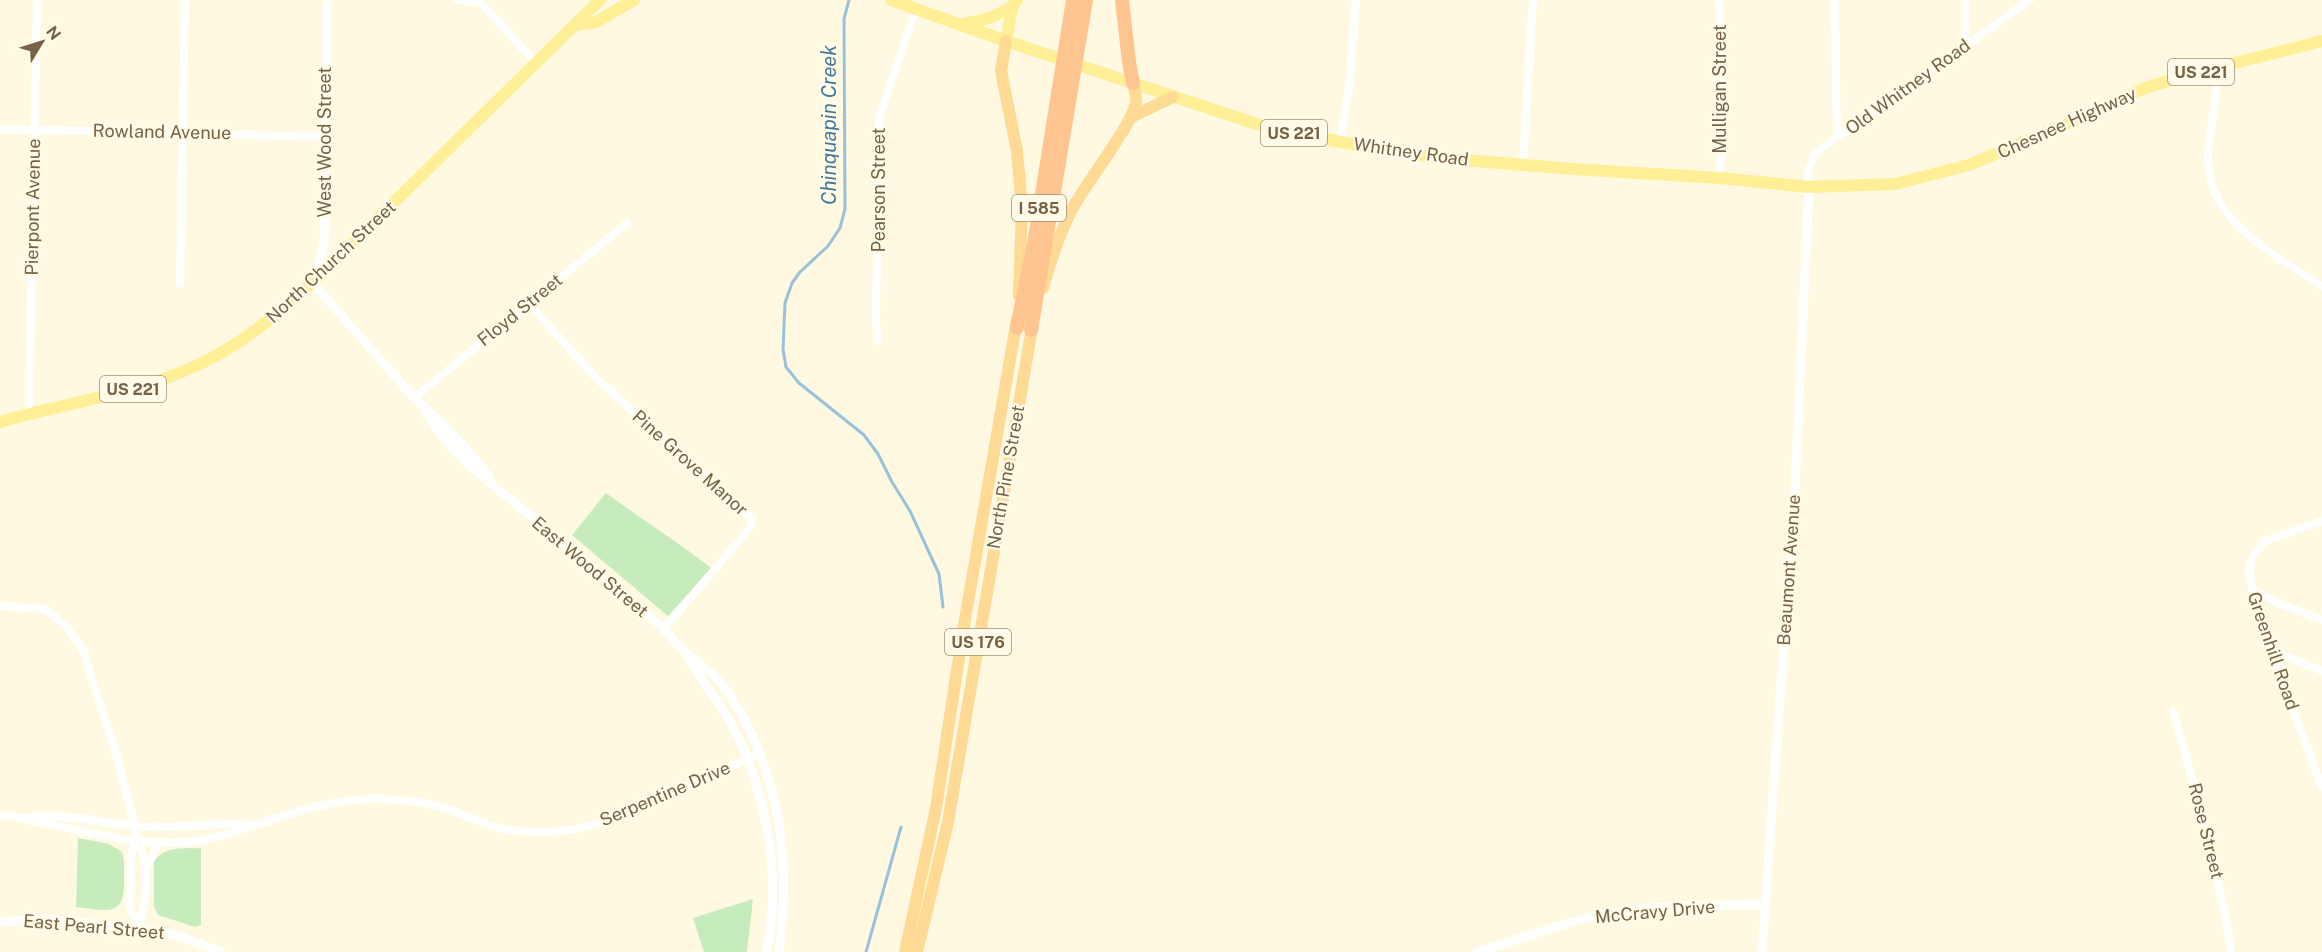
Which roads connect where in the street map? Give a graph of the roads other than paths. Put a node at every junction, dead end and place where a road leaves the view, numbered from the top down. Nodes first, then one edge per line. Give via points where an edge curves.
1 (37, 0) edge
2 (184, 0) edge
3 (327, 0) edge
4 (458, 0) edge
5 (600, 0) edge
6 (634, 0) edge
7 (891, 0) edge
8 (1072, 0) edge
9 (1086, 0) edge
10 (1122, 0) edge
11 (1356, 0) edge
12 (1533, 0) edge
13 (1719, 0) edge
14 (1835, 0) edge
15 (1965, 0) edge
16 (2030, 0) edge
17 (1014, 4) edge
18 (916, 9) junction
19 (575, 25) junction
20 (959, 25) junction
21 (1074, 32) junction
22 (2322, 40) edge
23 (1006, 41) junction
24 (1965, 46) junction
25 (536, 63) junction
26 (2219, 67) junction
27 (1133, 83) junction
28 (1064, 89) junction
29 (1173, 97) junction
30 (1131, 117) junction
31 (0, 129) edge
32 (34, 129) junction
33 (183, 132) junction
34 (324, 137) junction
35 (1837, 137) junction
36 (1340, 142) junction
37 (1522, 164) junction
38 (1720, 178) junction
39 (1809, 187) junction
40 (627, 223) dead end
41 (312, 282) junction
42 (180, 284) dead end
43 (2322, 286) edge
44 (529, 304) junction
45 (1017, 328) junction
46 (1031, 330) junction
47 (878, 341) dead end
48 (414, 398) junction
49 (29, 413) junction
50 (0, 422) edge
51 (2322, 522) edge
52 (2252, 590) junction
53 (0, 606) edge
54 (2322, 620) edge
55 (664, 629) junction
56 (2272, 651) junction
57 (685, 652) junction
58 (2322, 671) edge
59 (2173, 711) dead end
60 (760, 753) junction
61 (748, 759) junction
62 (2322, 787) edge
63 (0, 815) edge
64 (22, 818) junction
65 (135, 826) junction
66 (254, 826) junction
67 (136, 840) junction
68 (162, 842) junction
69 (145, 870) junction
70 (1765, 905) junction
71 (0, 922) edge
72 (139, 928) junction
73 (221, 952) edge
74 (766, 952) edge
75 (779, 952) edge
76 (905, 952) edge
77 (917, 952) edge
78 (1477, 952) edge
79 (1762, 952) edge
80 (2231, 952) edge

1 - 32 street, Pierpont Avenue
2 - 33 street
3 - 34 street, West Wood Street
4 - 25 street via 480,2
5 - 19 main road, North Church Street / US 221
6 - 19 main road via 596,22
7 - 18 main road, Whitney Road / US 221
8 - 21 highway, North Pine Street / I 585
9 - 21 highway, North Pine Street / I 585
10 - 27 highway
11 - 36 street via 1350,89
12 - 37 street
13 - 38 street, Mulligan Street
14 - 35 street
15 - 24 street
16 - 24 street, Old Whitney Road
17 - 20 main road via 990,18
17 - 23 main road
18 - 20 main road, Whitney Road / US 221
18 - 47 street, Pearson Street via 879,118
19 - 25 main road, North Church Street / US 221
20 - 23 main road, Whitney Road / US 221
21 - 28 highway, North Pine Street / I 585
22 - 26 main road, Chesnee Highway / US 221
23 - 27 main road, Whitney Road / US 221
23 - 45 highway via 1001,71 1017,151 1022,207
24 - 35 street, Old Whitney Road
25 - 41 main road, North Church Street / US 221
26 - 39 main road, Chesnee Highway / US 221 via 2145,88 1969,165 1895,184
26 - 43 street via 2208,162 2217,200 2242,229
27 - 29 main road, Whitney Road / US 221
27 - 30 highway via 1136,101
28 - 45 highway, North Pine Street / I 585
28 - 46 highway, North Pine Street / I 585
29 - 30 highway
29 - 36 main road, Whitney Road / US 221 via 1272,129
30 - 46 highway via 1070,213 1053,253
31 - 32 street, Rowland Avenue
32 - 33 street, Rowland Avenue
32 - 49 street, Pierpont Avenue
33 - 34 street, Rowland Avenue
33 - 42 street
34 - 41 street, West Wood Street via 324,244
35 - 39 street, Old Whitney Road via 1815,153 1808,171
36 - 37 main road, Whitney Road / US 221 via 1422,155
37 - 38 main road, Whitney Road / US 221
38 - 39 main road, Whitney Road / US 221
39 - 70 street, Beaumont Avenue via 1796,476
40 - 44 street, Floyd Street
41 - 48 street, East Wood Street
41 - 49 main road, North Church Street / US 221 via 257,330 180,374
44 - 48 street, Floyd Street
44 - 55 street, Pine Grove Manor via 604,386 752,518 750,528
45 - 76 highway, North Pine Street / US 176 via 936,808
46 - 77 highway, North Pine Street / US 176 via 948,822
48 - 55 street, East Wood Street via 480,464 493,484
49 - 50 main road, North Church Street / US 221
51 - 52 street, Greenhill Road via 2273,536 2259,547 2250,565
52 - 54 street
52 - 56 street, Greenhill Road
53 - 65 street via 45,609 66,626 83,651
55 - 57 street, East Wood Street
56 - 58 street
56 - 62 street, Greenhill Road
57 - 60 street, East Wood Street via 720,682
57 - 61 street, East Wood Street via 721,707
59 - 80 street, Rose Street via 2205,820
60 - 61 street, Serpentine Drive
60 - 75 street, East Wood Street via 775,798 784,853
61 - 66 street, Serpentine Drive via 608,821 574,830 511,830 433,805 377,799 319,805
61 - 74 street, East Wood Street via 763,804 772,873
63 - 64 street
64 - 65 street, Serpentine Drive via 48,815
64 - 67 street, Serpentine Drive
65 - 66 street, Serpentine Drive
65 - 67 street
66 - 68 street, Serpentine Drive via 197,841
67 - 68 street, Serpentine Drive
67 - 69 street
67 - 72 street via 131,856 130,908
68 - 69 street
69 - 72 street
70 - 78 street, McCravy Drive via 1621,912 1587,918
70 - 79 street, Beaumont Avenue
71 - 72 street, East Pearl Street via 40,919
72 - 73 street, East Pearl Street via 180,936

